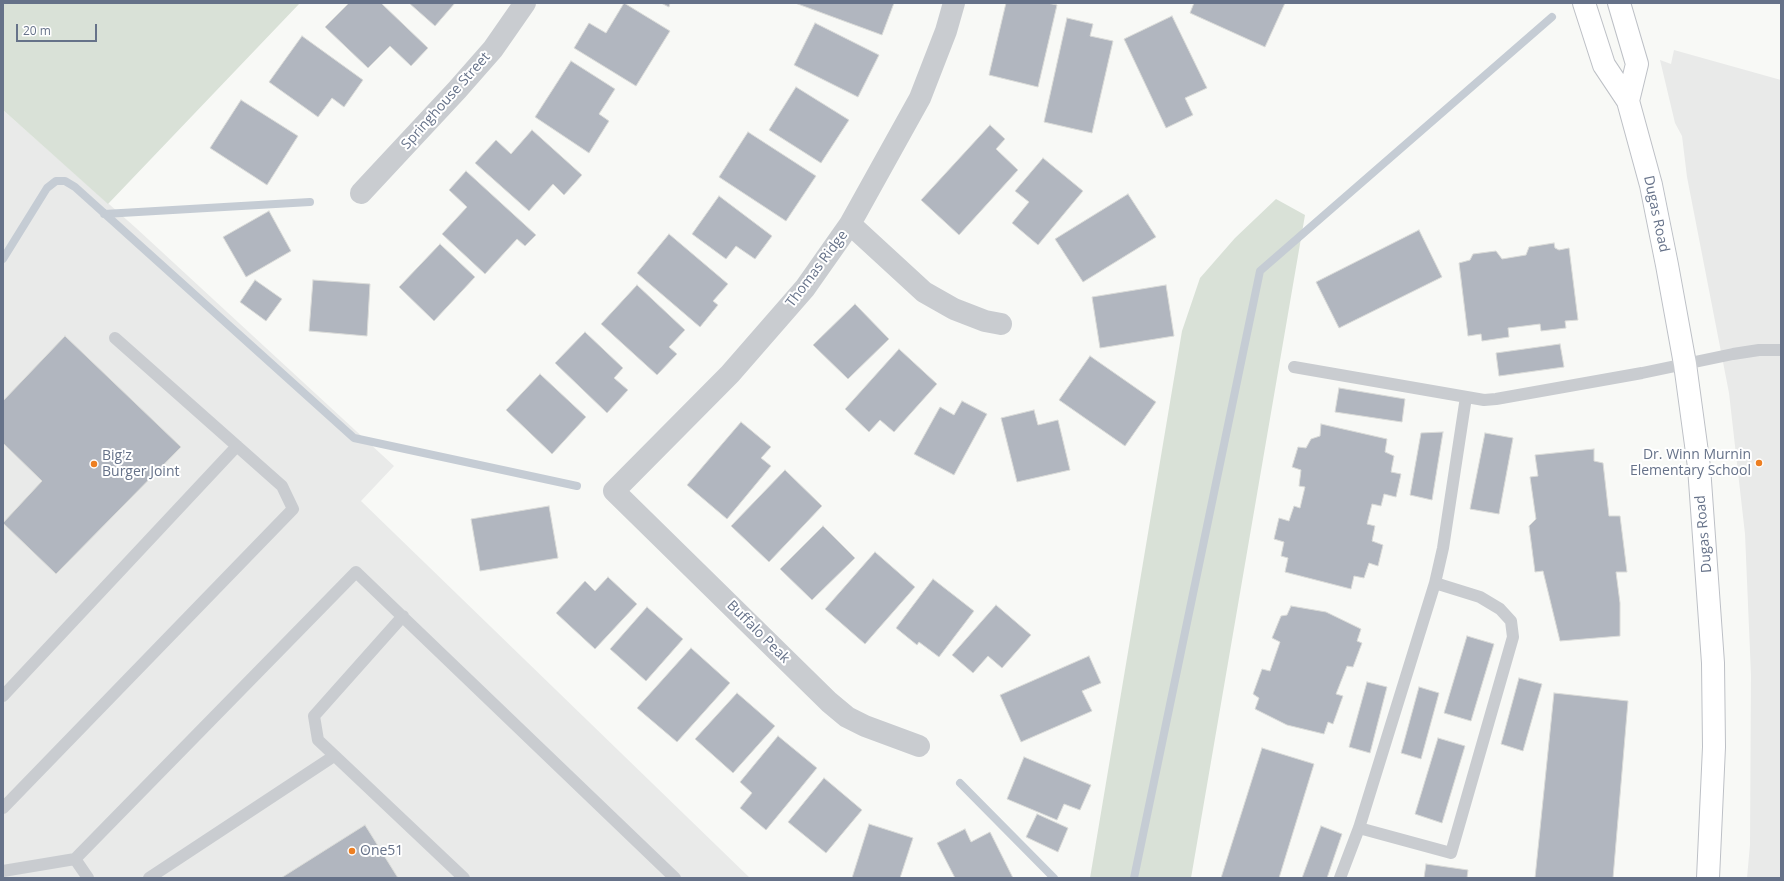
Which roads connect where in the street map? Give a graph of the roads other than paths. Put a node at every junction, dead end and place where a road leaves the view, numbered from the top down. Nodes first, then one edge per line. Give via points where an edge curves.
1 (525, 3) edge
2 (954, 3) edge
3 (1584, 3) edge
4 (1619, 3) edge
5 (1628, 101) junction
6 (361, 193) dead end
7 (850, 224) junction
8 (1001, 324) dead end
9 (115, 338) dead end
10 (1781, 350) edge
11 (1685, 364) junction
12 (1294, 367) dead end
13 (1466, 397) junction
14 (237, 446) junction
15 (614, 491) joint
16 (1435, 583) junction
17 (403, 616) junction
18 (3, 696) edge
19 (919, 746) dead end
20 (334, 756) junction
21 (3, 808) edge
22 (1359, 828) junction
23 (76, 859) junction
24 (3, 871) edge
25 (88, 878) edge
26 (148, 878) edge
27 (464, 878) edge
28 (675, 878) edge
29 (1340, 878) edge
30 (1708, 878) edge

1 - 6 street, Springhouse Street via 493,49
2 - 7 street, Thomas Ridge via 920,98
3 - 5 street, Dugas Road via 1604,65
4 - 5 street, Dugas Road via 1637,64
5 - 11 street, Dugas Road via 1652,192
7 - 8 street via 924,292 954,309 985,321
7 - 15 street, Thomas Ridge via 805,288 735,368
9 - 14 lane
10 - 11 lane via 1759,350
11 - 13 lane via 1496,399
11 - 30 street, Dugas Road via 1699,467 1713,663 1714,747
12 - 13 lane
13 - 16 lane
14 - 18 lane
14 - 21 lane via 282,486 293,509
15 - 19 street, Buffalo Peak via 829,702 865,726
16 - 22 lane
16 - 22 lane via 1480,596 1500,609 1511,621 1513,637 1451,853
17 - 20 lane via 314,716 318,740
17 - 23 lane via 356,572
17 - 28 lane
20 - 26 lane
20 - 27 lane
22 - 29 lane
23 - 24 lane
23 - 25 lane

